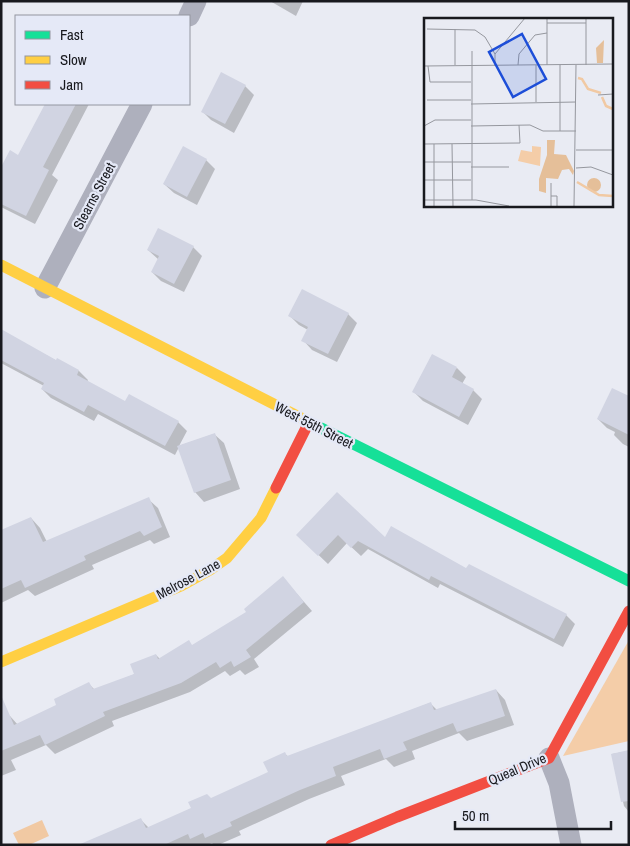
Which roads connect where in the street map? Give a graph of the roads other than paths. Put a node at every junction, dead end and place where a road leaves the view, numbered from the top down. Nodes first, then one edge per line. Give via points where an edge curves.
1 (196, 1) edge
2 (189, 15) edge
3 (141, 105) edge
4 (1, 265) edge
5 (45, 288) junction
6 (309, 422) junction
7 (629, 581) edge
8 (629, 611) edge
9 (1, 662) edge
10 (549, 758) junction
11 (331, 845) edge
12 (571, 845) edge

1 - 2 street
3 - 5 street, Stearns Street
4 - 5 street, West 55th Street
5 - 6 street, West 55th Street
6 - 7 street, West 55th Street
6 - 9 street, Melrose Lane via 260,518 227,558 181,586
8 - 10 street, Queal Drive
10 - 11 street, Queal Drive
10 - 12 street via 558,783

